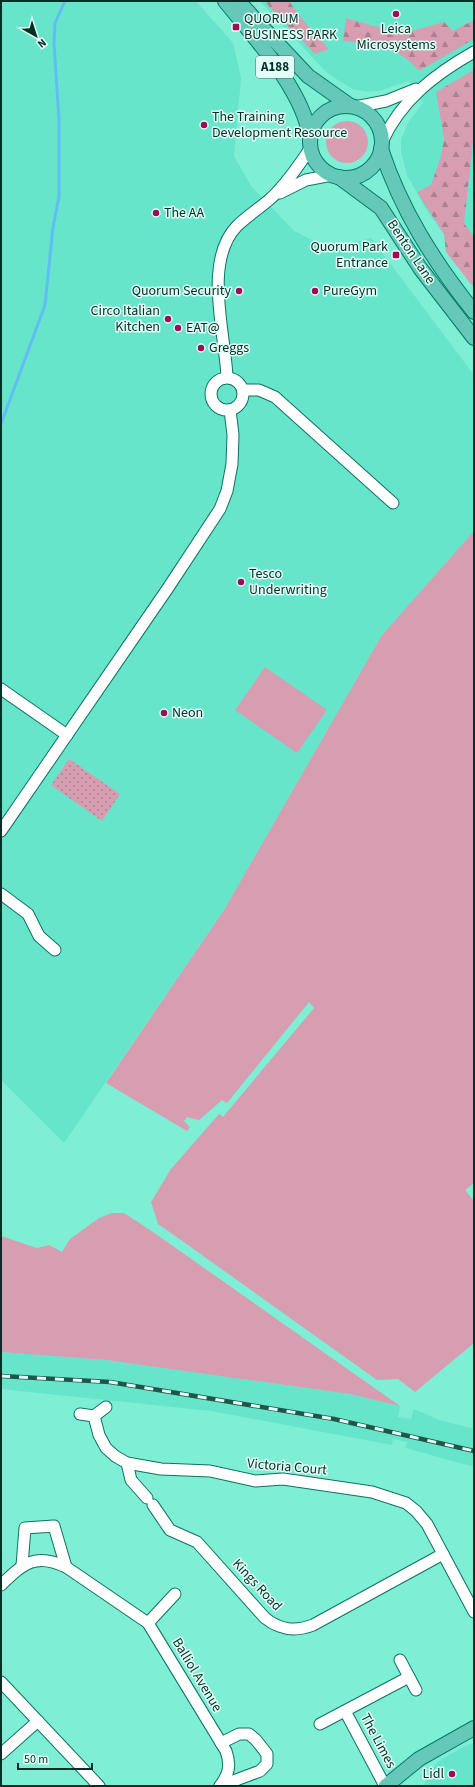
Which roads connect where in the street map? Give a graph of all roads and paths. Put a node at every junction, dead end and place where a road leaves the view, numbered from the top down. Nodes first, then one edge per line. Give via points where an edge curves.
1 (225, 1) edge
2 (238, 1) edge
3 (474, 52) edge
4 (422, 86) junction
5 (352, 106) junction
6 (310, 144) junction
7 (381, 145) junction
8 (335, 176) junction
9 (271, 198) junction
10 (474, 312) edge
11 (474, 338) edge
12 (227, 377) junction
13 (243, 390) junction
14 (230, 410) junction
15 (393, 503) dead end
16 (1, 689) edge
17 (67, 735) junction
18 (1, 832) edge
19 (1, 894) edge
20 (55, 950) dead end
21 (106, 1407) dead end
22 (80, 1414) dead end
23 (94, 1416) junction
24 (127, 1463) junction
25 (443, 1554) junction
26 (22, 1565) junction
27 (66, 1567) junction
28 (1, 1585) edge
29 (175, 1594) dead end
30 (473, 1607) edge
31 (148, 1623) junction
32 (400, 1660) dead end
33 (409, 1677) junction
34 (1, 1682) edge
35 (416, 1690) dead end
36 (345, 1711) junction
37 (38, 1721) junction
38 (320, 1724) dead end
39 (474, 1728) edge
40 (221, 1743) junction
41 (1, 1754) edge
42 (98, 1786) edge
43 (386, 1786) edge

1 - 6 main road, A188 via 292,91 305,116
2 - 5 main road, A188 via 308,76
3 - 4 street
4 - 5 street via 386,101
4 - 7 street via 392,121
5 - 6 main road via 334,108 325,113 315,124
5 - 7 main road, A188 via 367,113 375,122 380,131
6 - 8 main road, A188 via 320,167
6 - 9 street via 294,172
7 - 8 main road via 376,161 367,171 356,176
7 - 10 main road, Benton Lane / A188 via 395,187 419,234
8 - 9 street via 306,180
8 - 11 main road, Benton Lane / A188 via 372,200 385,213 420,268
9 - 12 street via 237,226 221,252 218,268 219,292
12 - 13 street via 238,382
12 - 14 street via 215,382 210,393 216,406
13 - 14 street via 240,403
13 - 15 street via 259,390 275,398
14 - 17 street via 233,435 232,464 227,491 220,509
16 - 17 street
17 - 18 street
19 - 20 street via 28,914 39,936
21 - 23 street
22 - 23 street
23 - 24 street, Victoria Court via 106,1448
24 - 25 street, Victoria Court via 161,1469 210,1471 255,1481 283,1478 372,1492 406,1504 416,1511 427,1524
24 - 25 street, Kings Road via 131,1480 170,1530 197,1542 265,1618 273,1624 289,1629 313,1625
25 - 30 street, Victoria Court
26 - 27 street, Balliol Avenue via 38,1560 53,1560
26 - 27 street via 25,1528 54,1526
26 - 28 street, Balliol Avenue
27 - 31 street, Balliol Avenue
29 - 31 street
31 - 40 street, Balliol Avenue
32 - 33 street
33 - 35 street
33 - 36 street, The Limes
34 - 37 street
36 - 38 street, The Limes
36 - 43 street, The Limes
37 - 41 street
37 - 42 street
39 - 43 main road via 419,1759
40 - 40 street, Balliol Avenue via 239,1734 249,1734 267,1754 267,1764 260,1771 220,1786 229,1771 229,1761

